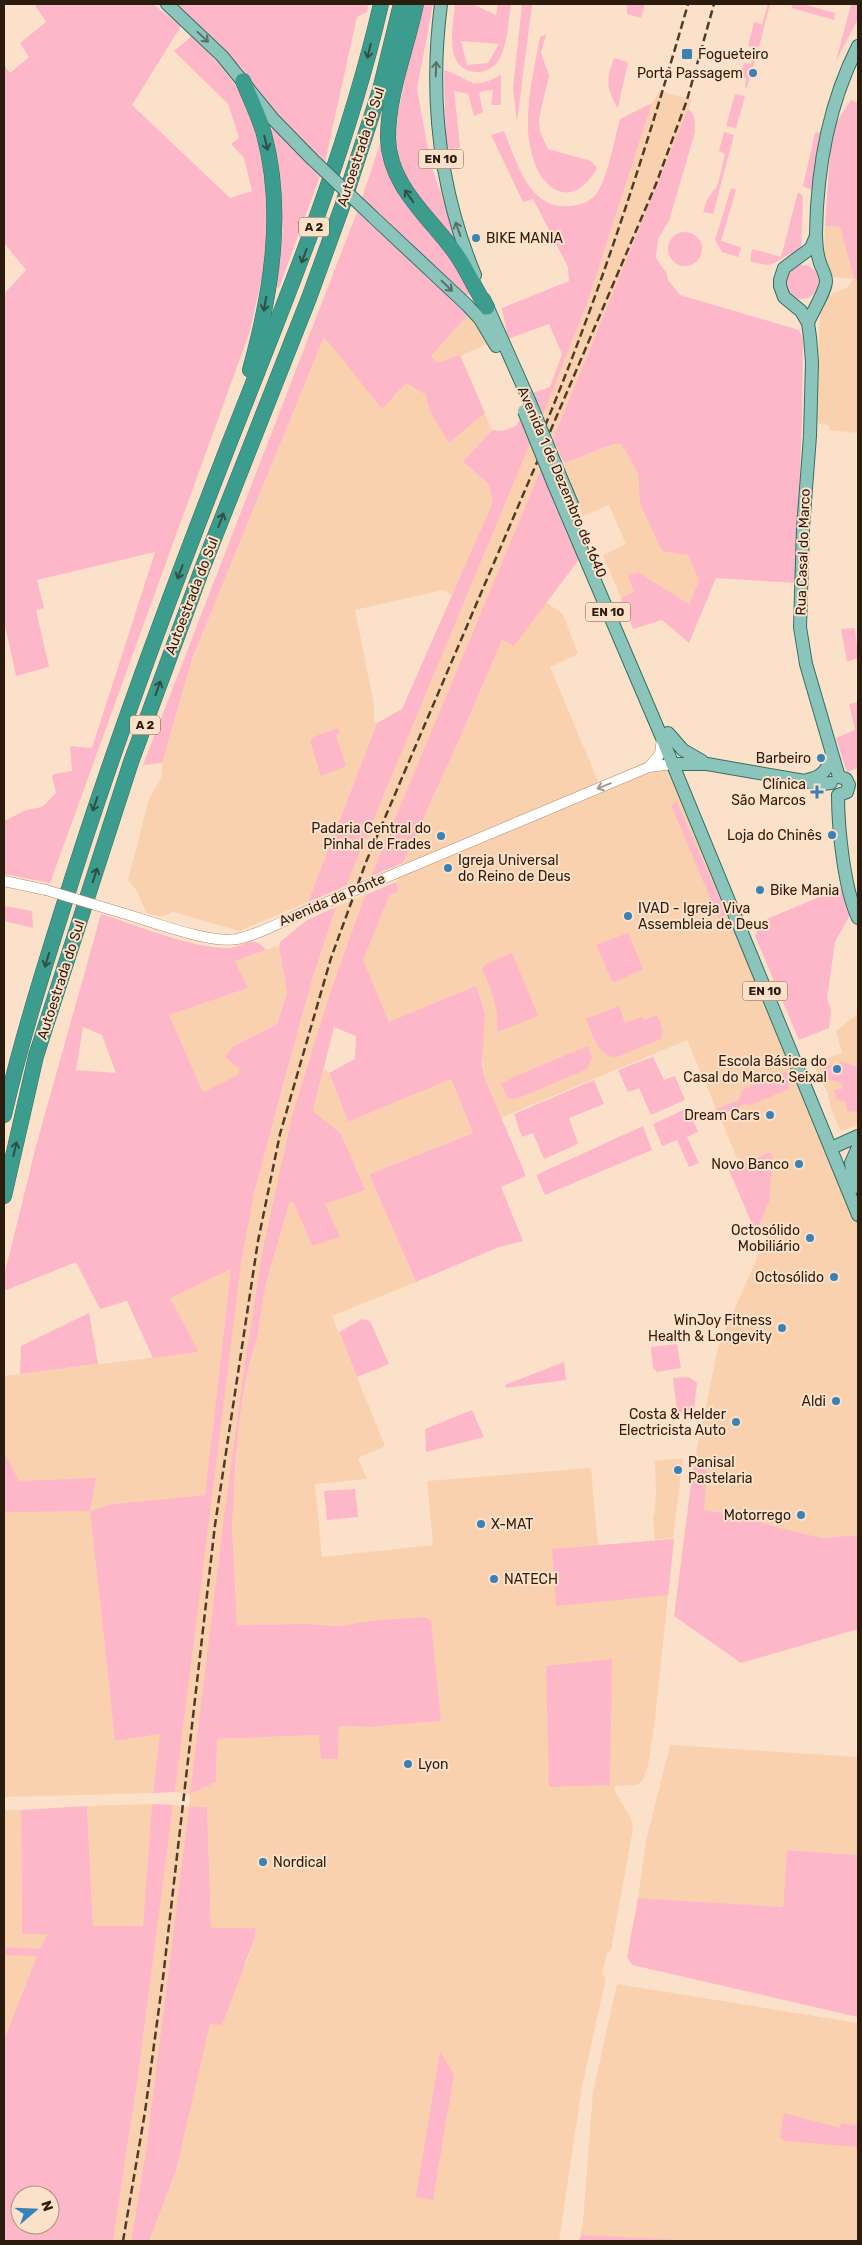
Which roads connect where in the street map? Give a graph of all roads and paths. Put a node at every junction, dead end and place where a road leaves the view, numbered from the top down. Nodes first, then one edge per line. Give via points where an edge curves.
1 (167, 4) edge
2 (381, 4) edge
3 (402, 4) edge
4 (416, 4) edge
5 (441, 4) edge
6 (858, 46) edge
7 (398, 77) junction
8 (243, 81) junction
9 (362, 148) junction
10 (816, 236) junction
11 (794, 261) junction
12 (824, 274) junction
13 (822, 295) junction
14 (790, 301) junction
15 (487, 307) junction
16 (808, 323) junction
17 (527, 406) junction
18 (229, 445) junction
19 (664, 736) junction
20 (832, 754) junction
21 (707, 764) junction
22 (649, 767) junction
23 (679, 768) junction
24 (806, 780) junction
25 (844, 783) edge
26 (4, 881) edge
27 (858, 918) edge
28 (4, 1115) edge
29 (858, 1136) edge
30 (838, 1145) junction
31 (858, 1147) edge
32 (857, 1191) edge
33 (4, 1196) edge
34 (858, 1216) edge

1 -> 8 main road, EN 10 via 222,56
2 -> 18 highway, Autoestrada do Sul / A 2 via 354,108 324,198
3 - 9 highway, Autoestrada do Sul / A 2
4 - 7 highway
15 -> 5 main road, Avenida 1 de Dezembro de 1640 / EN 10 via 452,211 439,147 435,81
6 - 10 main road via 845,75 824,142
7 - 9 highway via 378,126
15 -> 7 highway via 456,254 409,196 394,167 388,130
8 -> 17 main road, Avenida 1 de Dezembro de 1640 / EN 10, bridge via 273,119 311,158 480,319
8 -> 18 highway via 268,151 274,229 264,312
33 -> 9 highway, Autoestrada do Sul / A 2 via 36,1056 131,762
10 - 11 main road via 811,248
10 - 12 main road
11 - 12 main road via 810,260
11 - 14 main road via 784,268 780,280 784,296
12 - 13 main road via 826,282
13 - 14 main road via 809,304
13 - 16 main road
14 - 16 main road
15 - 17 main road, Avenida 1 de Dezembro de 1640 / EN 10
16 - 20 main road, Rua Casal do Marco via 812,362 800,627 806,664
17 - 19 main road, Avenida 1 de Dezembro de 1640 / EN 10, bridge
18 -> 28 highway, Autoestrada do Sul / A 2 via 96,802 18,1054
19 - 21 main road
19 - 22 street via 660,754
19 - 23 main road, Avenida 1 de Dezembro de 1640 / EN 10
20 - 24 main road via 825,771
20 - 25 main road, Rua Casal do Marco
21 - 23 main road
21 - 24 main road
22 - 23 street, Avenida da Ponte
22 -> 26 street, Avenida da Ponte, bridge via 431,860 230,940 210,938 46,890
23 - 30 main road, Avenida 1 de Dezembro de 1640 / EN 10
23 - 34 main road, Avenida 1 de Dezembro de 1640 / EN 10 via 683,790
24 - 25 main road via 822,784
25 - 27 main road, Rua Casal do Marco via 833,791 838,794 851,901
29 - 30 main road
30 - 32 main road, Avenida 1 de Dezembro de 1640 / EN 10
31 - 32 main road via 852,1163

